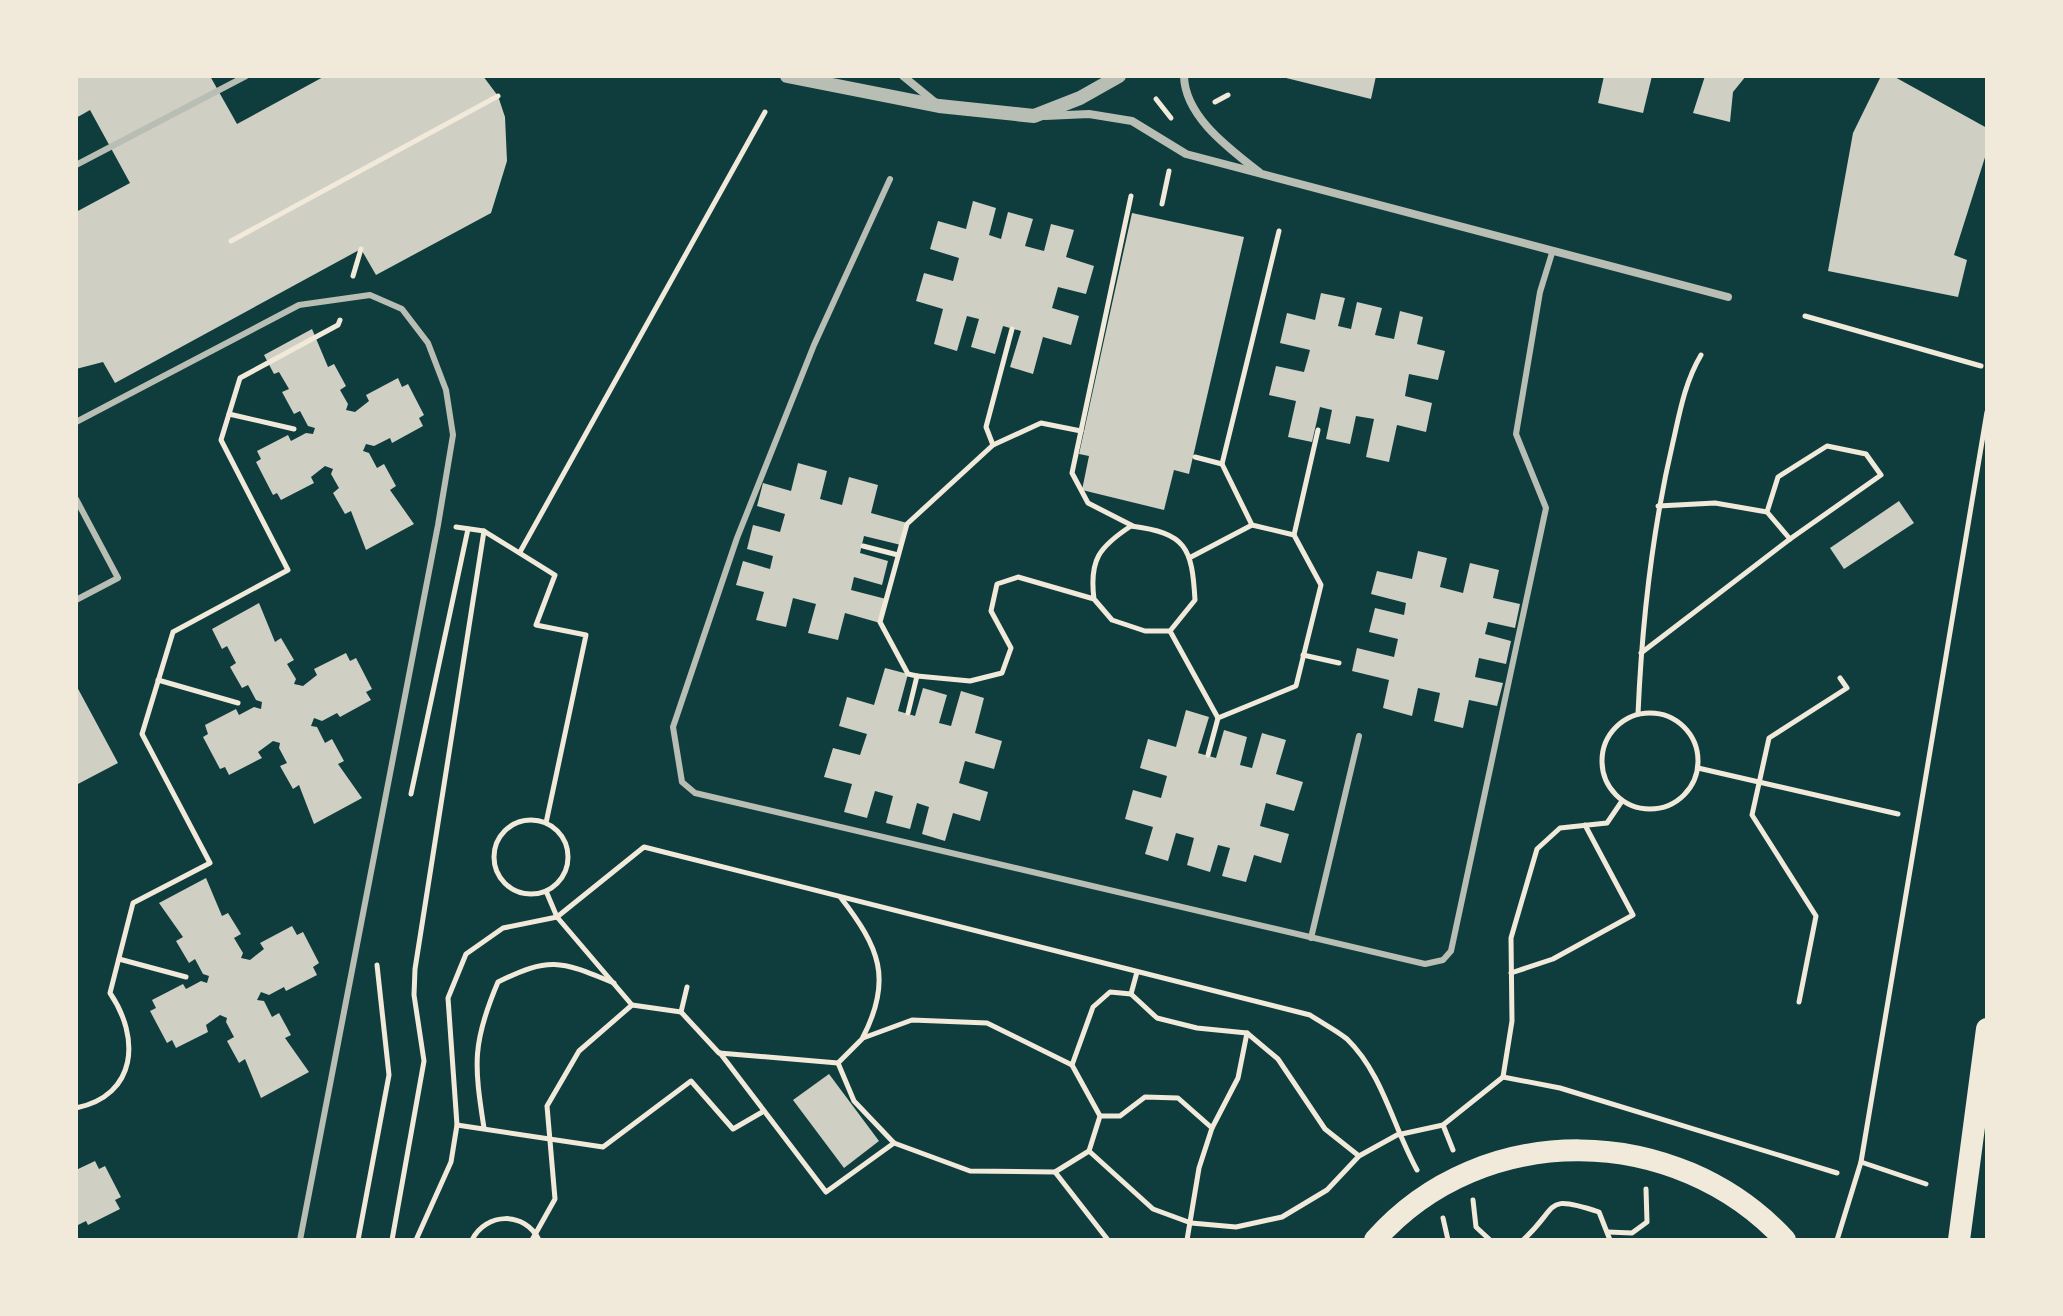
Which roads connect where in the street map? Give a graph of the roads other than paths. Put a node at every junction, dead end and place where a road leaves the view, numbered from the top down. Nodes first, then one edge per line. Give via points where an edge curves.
1 (246, 76) edge
2 (787, 76) edge
3 (903, 76) edge
4 (1119, 76) edge
5 (1184, 76) edge
6 (939, 106) junction
7 (1034, 116) junction
8 (76, 165) edge
9 (1262, 175) junction
10 (890, 179) dead end
11 (1552, 253) junction
12 (1728, 297) dead end
13 (76, 422) edge
14 (76, 499) edge
15 (76, 600) edge
16 (1359, 736) dead end
17 (1311, 938) junction
18 (1987, 1029) edge
19 (300, 1240) edge
20 (1375, 1240) edge
21 (1785, 1240) edge
22 (1959, 1240) edge

1 - 8 lane
2 - 6 street
3 - 6 street
4 - 7 street
5 - 9 street via 1199,113 1219,140
6 - 7 street
7 - 9 street via 1089,114 1132,121 1186,154
9 - 11 street
10 - 17 lane via 814,345 737,538 673,727 682,782 695,793
11 - 12 street
11 - 17 lane via 1540,292 1516,434 1546,508 1451,951 1443,960 1425,964
13 - 19 lane via 299,305 370,295 402,309 428,343 446,390 453,435 438,525
14 - 15 lane via 118,578
16 - 17 lane
18 - 22 highway
20 - 21 highway via 1409,1208 1466,1174 1528,1154 1594,1149 1654,1159 1709,1180 1758,1213

